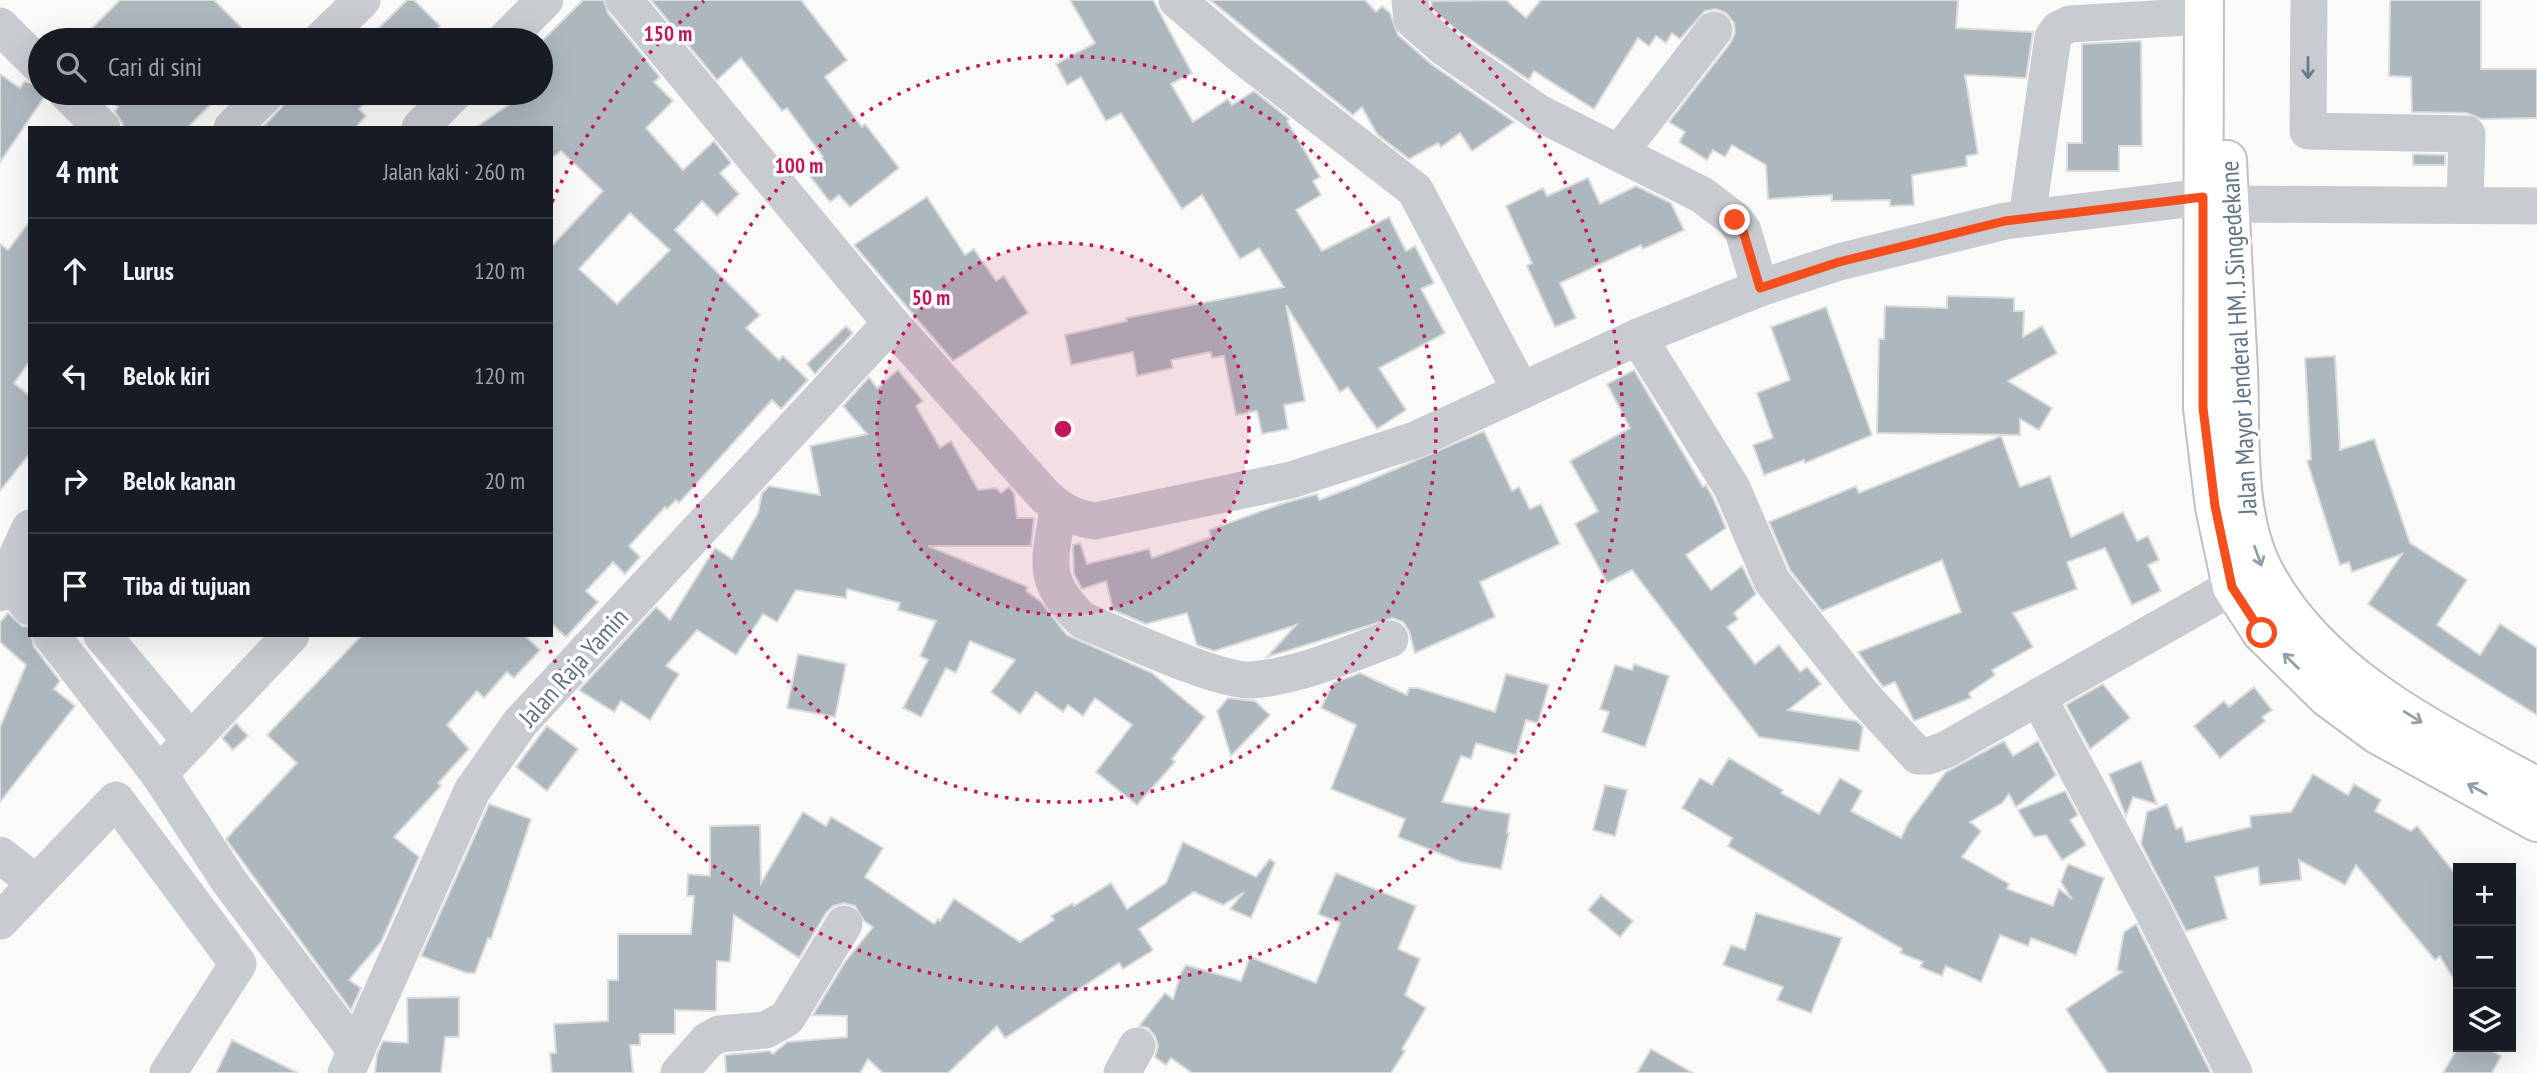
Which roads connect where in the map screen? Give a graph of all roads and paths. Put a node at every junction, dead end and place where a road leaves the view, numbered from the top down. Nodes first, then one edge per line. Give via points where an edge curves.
1 (362, 0) edge
2 (544, 0) edge
3 (624, 0) edge
4 (1177, 0) edge
5 (1410, 0) edge
6 (2309, 0) edge
7 (2212, 5) edge
8 (0, 26) edge
9 (333, 28) edge
10 (517, 28) edge
11 (1714, 30) dead end
12 (28, 54) edge
13 (79, 105) edge
14 (255, 105) edge
15 (442, 105) edge
16 (100, 126) edge
17 (234, 126) edge
18 (422, 126) edge
19 (1619, 153) junction
20 (2216, 200) junction
21 (2465, 205) junction
22 (2537, 206) edge
23 (2027, 218) junction
24 (1760, 288) junction
25 (891, 323) junction
26 (1638, 337) junction
27 (1521, 391) junction
28 (1058, 509) junction
29 (28, 532) edge
30 (2, 580) edge
31 (2232, 587) junction
32 (28, 605) edge
33 (104, 637) edge
34 (289, 637) edge
35 (1390, 639) dead end
36 (69, 642) edge
37 (2038, 697) junction
38 (191, 741) junction
39 (159, 774) junction
40 (2537, 787) edge
41 (2537, 822) edge
42 (0, 855) edge
43 (36, 883) junction
44 (0, 921) edge
45 (844, 923) dead end
46 (351, 1062) edge
47 (168, 1073) edge
48 (679, 1073) edge
49 (2235, 1073) edge

1 - 9 street
2 - 10 street
3 - 25 street
4 - 27 street via 1415,190
5 - 19 street via 1412,19 1445,48 1539,113
6 -> 21 street via 2308,131 2467,134
7 - 20 main road, Jalan Mayor Jenderal HM. J.Singedekane
7 - 23 street via 2059,29 2053,37
8 - 12 street
11 - 19 street
13 - 16 street
14 - 17 street
15 - 18 street
19 - 24 street via 1702,195 1735,220 1743,231
20 - 21 street
20 - 23 street
20 - 31 main road, Jalan Mayor Jenderal HM. J.Singedekane via 2203,408 2215,506
20 -> 40 main road, Jalan Mayor Jenderal HM. J.Singedekane via 2241,473 2250,533 2266,576 2286,607 2331,657 2375,694
21 - 22 street
23 - 24 street via 1839,262
24 - 26 street
25 - 28 street
25 - 46 street, Jalan Raja Yamin via 520,723 472,791
26 - 27 street
26 - 37 street via 1732,488 1772,581 1863,696 1918,756 1945,750
27 - 28 street via 1415,440 1291,480 1112,520 1077,519
28 - 35 street via 1050,577 1068,607 1082,620 1204,669 1250,680 1294,673
29 - 30 street
30 - 32 street
31 - 37 street
41 -> 31 main road, Jalan Mayor Jenderal HM. J.Singedekane via 2377,734 2327,697 2262,633
33 - 38 street
34 - 38 street
36 - 39 street
37 - 49 street
38 - 39 street
39 - 46 street
42 - 43 street
43 - 44 street
43 - 47 street via 116,800 238,964
45 - 48 street via 787,1018 766,1030 719,1034

